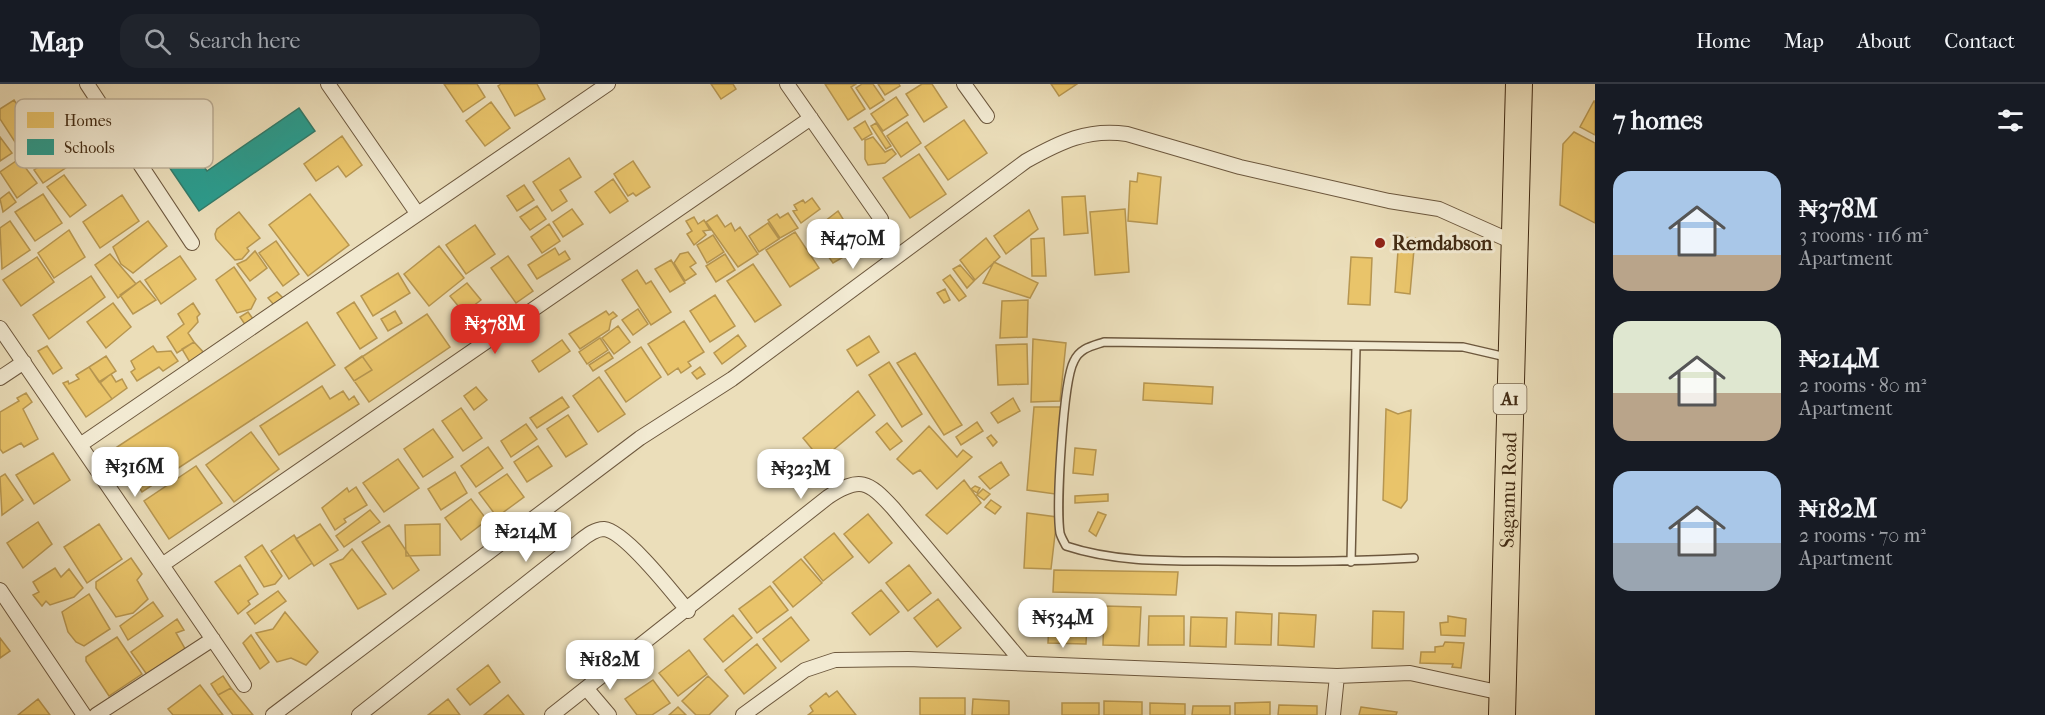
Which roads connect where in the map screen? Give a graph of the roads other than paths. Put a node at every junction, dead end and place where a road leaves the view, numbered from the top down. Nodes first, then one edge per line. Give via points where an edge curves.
1 (87, 84) edge
2 (328, 84) edge
3 (608, 84) edge
4 (786, 84) edge
5 (964, 84) edge
6 (1519, 84) edge
7 (97, 99) edge
8 (987, 116) dead end
9 (811, 118) junction
10 (142, 168) edge
11 (417, 213) junction
12 (881, 219) dead end
13 (1513, 242) junction
14 (192, 243) dead end
15 (0, 328) edge
16 (1356, 347) junction
17 (1511, 358) junction
18 (24, 362) junction
19 (0, 378) edge
20 (80, 445) junction
21 (1414, 558) dead end
22 (1351, 562) junction
23 (162, 565) junction
24 (0, 590) edge
25 (688, 610) junction
26 (213, 639) junction
27 (1023, 663) junction
28 (1337, 676) junction
29 (244, 685) dead end
30 (586, 688) junction
31 (1502, 704) edge
32 (84, 715) edge
33 (96, 715) edge
34 (273, 715) edge
35 (358, 715) edge
36 (552, 715) edge
37 (609, 715) edge
38 (743, 715) edge
39 (1333, 715) edge

1 - 7 street
2 - 11 street
3 - 11 street
4 - 9 street
5 - 8 street
6 - 13 highway, Sagamu Road / A1
9 - 12 street
9 - 23 street
10 - 14 street
11 - 20 street
13 - 17 highway, Sagamu Road / A1
13 - 34 street via 1439,209 1240,167 1128,134 1108,131 1074,136 1026,161 732,379 639,438
15 - 18 street
16 - 17 lane via 1463,347
16 - 22 lane
16 - 22 lane via 1104,342 1085,348 1068,374 1060,534 1066,546 1105,556 1169,561
17 - 31 highway, Sagamu Road / A1
18 - 19 street
18 - 20 street
20 - 23 street
21 - 22 lane
23 - 26 street
24 - 32 street
25 - 27 street via 828,497 846,486 863,483 877,490 893,508
25 - 30 street
25 - 35 street via 639,555 610,530 602,529 576,544
26 - 29 street
26 - 33 street
27 - 28 street
27 - 38 street via 835,660 805,670
28 - 31 street via 1410,673
28 - 39 street
30 - 36 street
30 - 37 street

